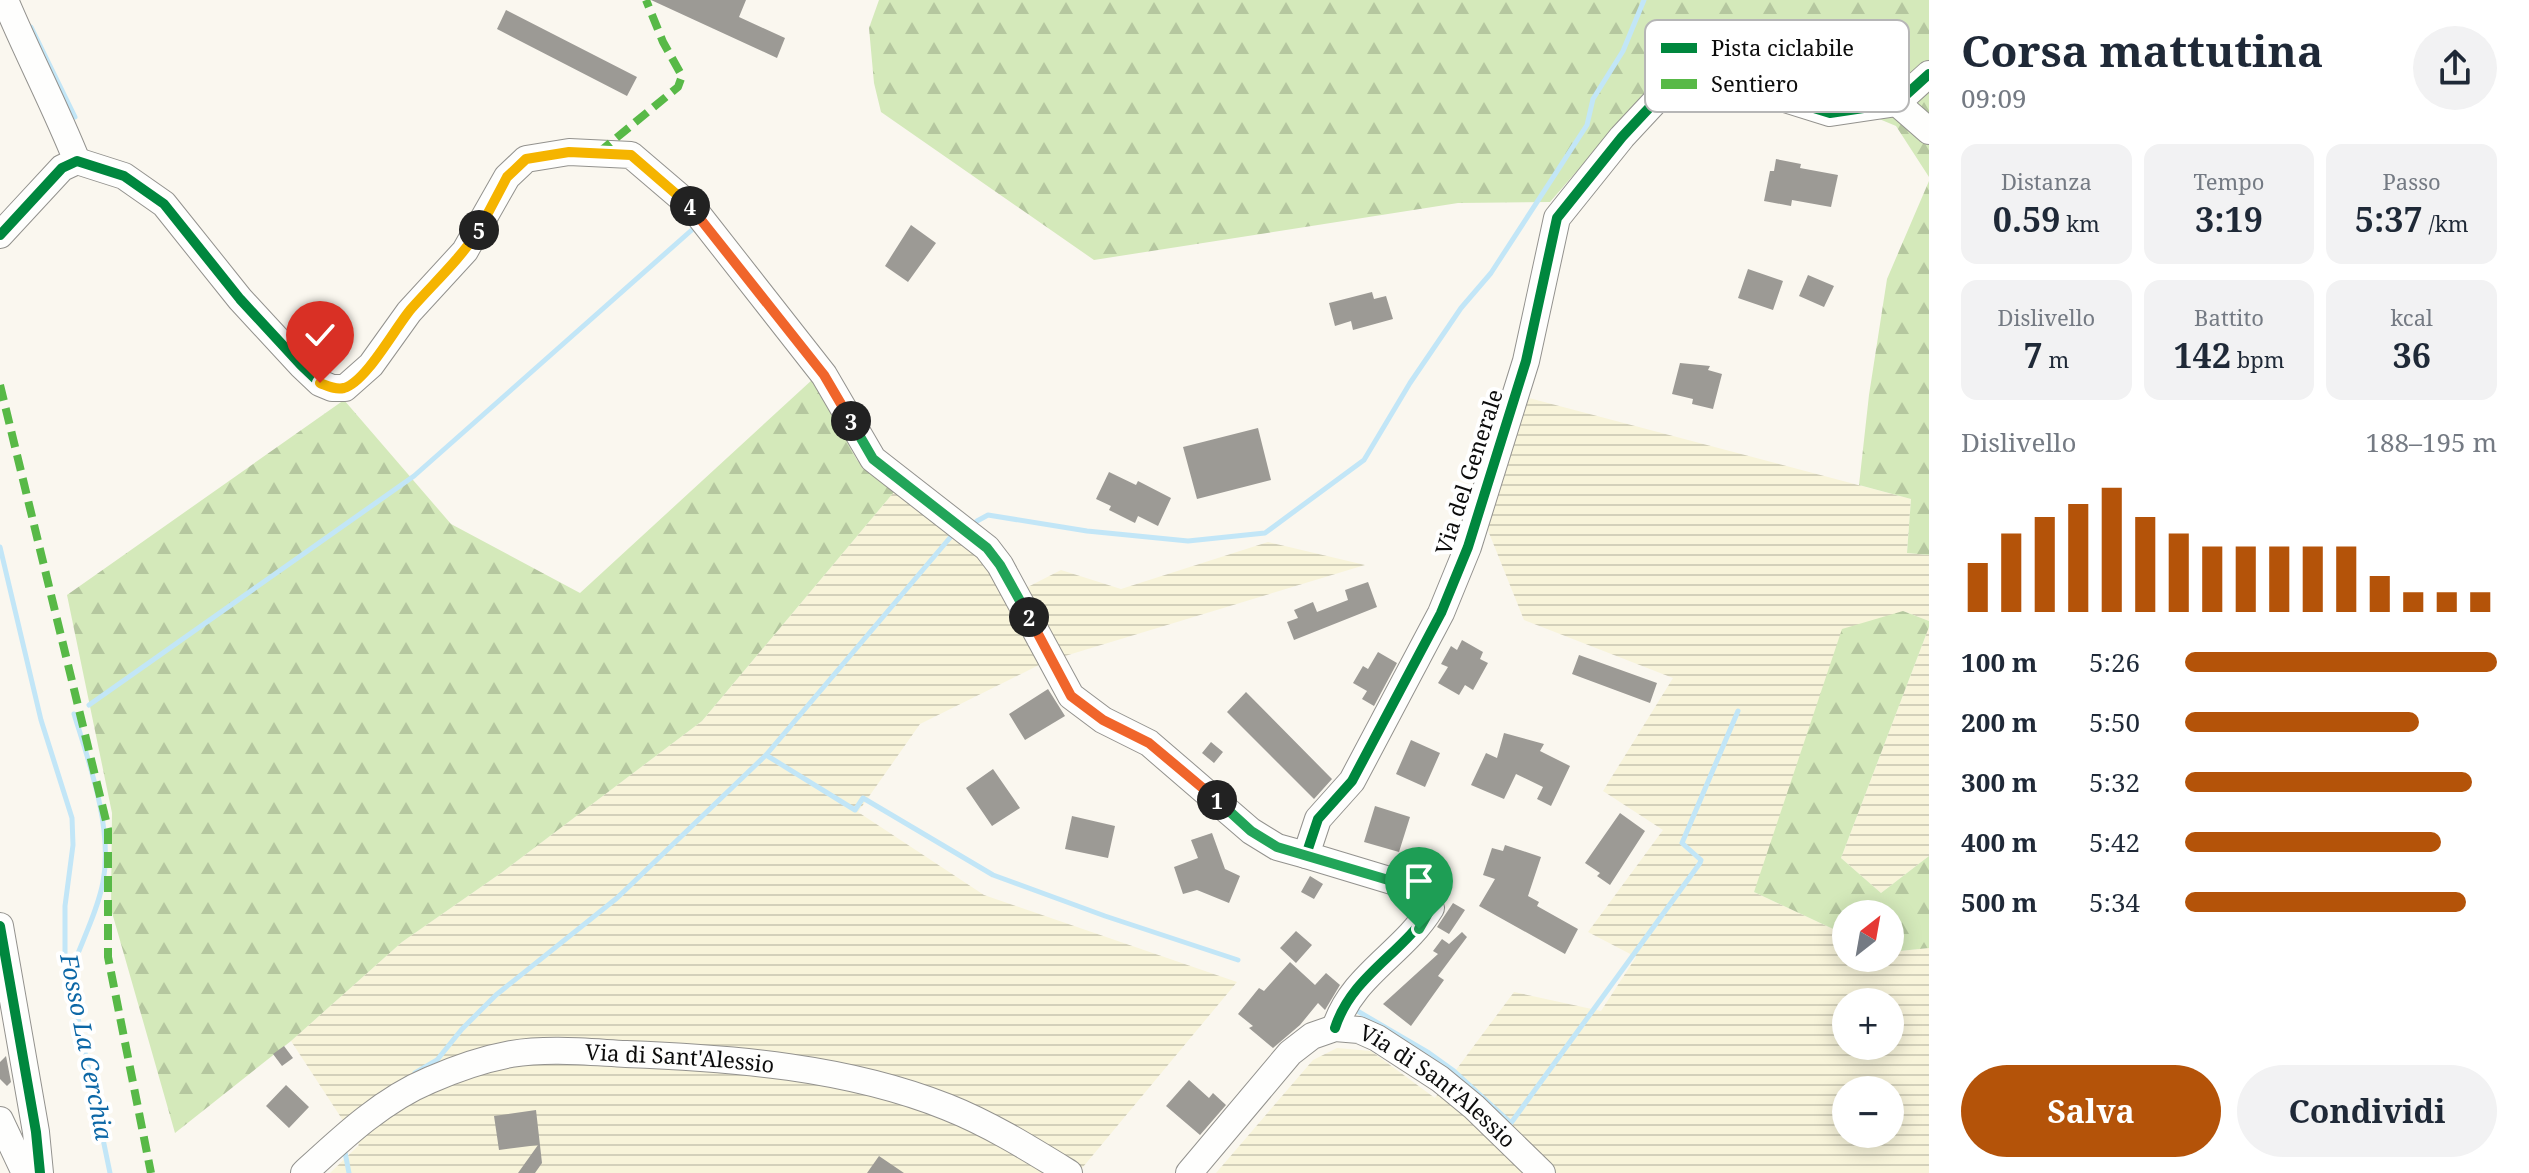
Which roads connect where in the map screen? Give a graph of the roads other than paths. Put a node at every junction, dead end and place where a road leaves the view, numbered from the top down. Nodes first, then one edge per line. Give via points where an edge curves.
1 (5, 0) edge
2 (1929, 74) edge
3 (1909, 92) edge
4 (1645, 112) edge
5 (1907, 112) edge
6 (1929, 131) edge
7 (77, 161) junction
8 (0, 235) edge
9 (1306, 855) junction
10 (0, 926) edge
11 (1335, 1028) junction
12 (0, 1120) edge
13 (25, 1173) edge
14 (40, 1173) edge
15 (304, 1173) edge
16 (1069, 1173) edge
17 (1189, 1173) edge
18 (1542, 1173) edge

1 - 7 street
2 - 3 street
4 - 9 street, Via del Generale via 1557,218 1526,361 1468,547 1441,613 1352,781 1318,819
5 - 6 street
7 - 8 street via 62,168
7 - 9 street via 124,176 164,204 301,365 320,383 345,388 371,365 409,312 465,251 507,177 526,159 569,152 631,155 693,208 824,375 873,459 987,548 1071,696 1103,720 1149,743 1251,831 1277,847
9 - 11 street via 1412,887 1431,908 1419,929 1360,983
10 - 14 street
11 - 17 street, Via di Sant'Alessio via 1312,1036 1290,1053
11 - 18 street, Via di Sant'Alessio via 1377,1038 1440,1079
12 - 13 street
15 - 16 street, Via di Sant'Alessio via 389,1102 429,1080 509,1055 551,1050 791,1068 874,1084 947,1107

